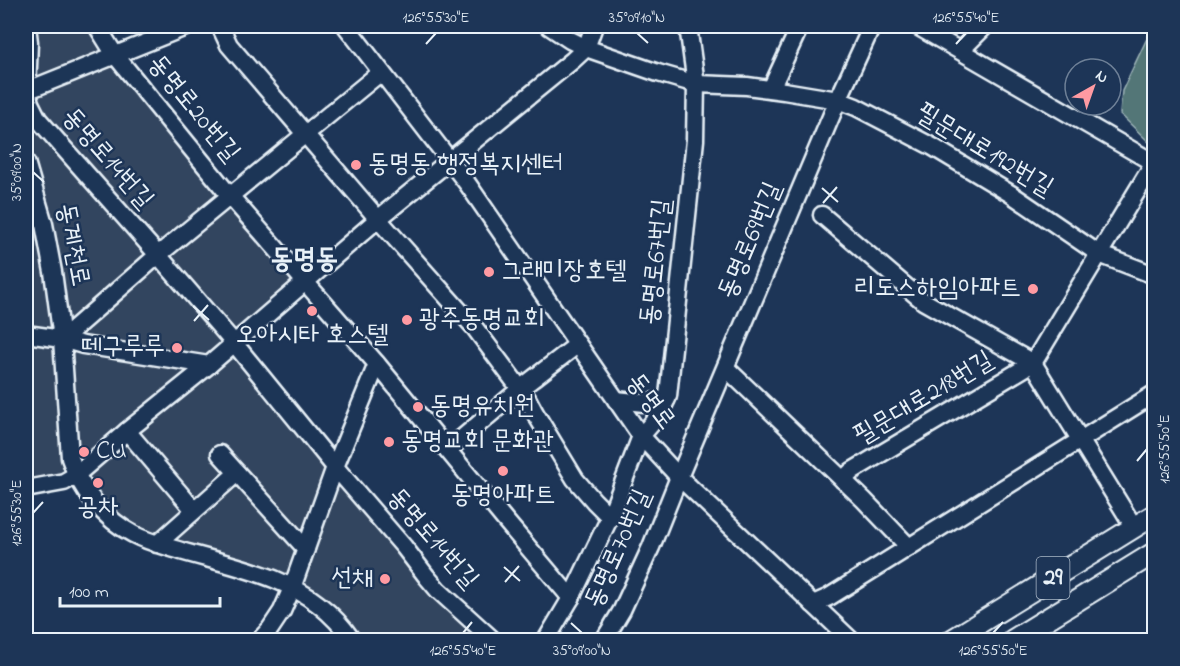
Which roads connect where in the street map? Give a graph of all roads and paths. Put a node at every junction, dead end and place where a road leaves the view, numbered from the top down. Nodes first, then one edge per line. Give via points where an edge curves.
1 (27, 26) edge
2 (97, 26) edge
3 (188, 26) edge
4 (220, 26) edge
5 (346, 26) edge
6 (549, 26) edge
7 (594, 26) edge
8 (688, 26) edge
9 (800, 26) edge
10 (873, 26) edge
11 (917, 26) edge
12 (985, 26) edge
13 (586, 48) junction
14 (961, 50) junction
15 (116, 55) junction
16 (381, 72) junction
17 (696, 84) junction
18 (778, 90) junction
19 (26, 91) edge
20 (838, 100) junction
21 (306, 134) junction
22 (448, 160) junction
23 (26, 162) edge
24 (1154, 163) edge
25 (230, 196) junction
26 (822, 215) dead end
27 (378, 219) junction
28 (1099, 254) junction
29 (158, 255) junction
30 (1155, 275) edge
31 (305, 282) junction
32 (26, 334) edge
33 (62, 339) junction
34 (234, 343) junction
35 (577, 345) junction
36 (1033, 363) junction
37 (377, 364) junction
38 (209, 365) junction
39 (726, 368) junction
40 (520, 388) junction
41 (1155, 394) edge
42 (667, 399) junction
43 (616, 400) junction
44 (127, 431) junction
45 (641, 436) junction
46 (1080, 440) junction
47 (448, 450) junction
48 (220, 454) dead end
49 (336, 467) junction
50 (237, 472) junction
51 (76, 475) junction
52 (679, 477) junction
53 (843, 480) junction
54 (34, 488) edge
55 (194, 510) junction
56 (1155, 515) edge
57 (610, 517) junction
58 (1134, 527) junction
59 (157, 544) junction
60 (909, 547) junction
61 (306, 549) junction
62 (1153, 556) edge
63 (292, 588) junction
64 (571, 598) junction
65 (813, 604) junction
66 (260, 640) edge
67 (352, 640) edge
68 (493, 640) edge
69 (546, 640) edge
70 (606, 640) edge
71 (851, 640) edge
72 (952, 640) edge
73 (1013, 640) edge

1 - 19 street
2 - 15 street
3 - 15 street
4 - 21 street via 229,45
5 - 16 street, 동명로
6 - 13 street
7 - 13 street
8 - 17 street, 동명로67번길
9 - 18 street
10 - 20 street, 동명로69번길
11 - 14 street
12 - 14 street
13 - 17 street
13 - 22 street
14 - 24 street
15 - 19 street
15 - 25 street, 동명로20번길
16 - 21 street, 동명로20번길
16 - 22 street, 동명로
17 - 18 street
17 - 42 street, 동명로67번길 via 695,140
18 - 20 street, 필문대로192번길
19 - 29 street, 동명로14번길 via 38,119
20 - 28 street, 필문대로192번길 via 933,147
20 - 39 street, 동명로69번길
21 - 25 street, 동명로20번길
21 - 27 street
22 - 27 street
22 - 35 street, 동명로
23 - 33 street, 동계천로 via 48,241
24 - 28 street
25 - 29 street
25 - 31 street, 동명로20번길
26 - 36 street via 923,301
27 - 31 street
27 - 40 street via 474,327
28 - 30 street, 필문대로192번길
28 - 36 street
29 - 33 street, 동계천로
29 - 34 street, 동명로14번길
31 - 34 street
31 - 37 street, 동명로20번길
32 - 33 street
33 - 38 street
33 - 51 street, 동계천로 via 70,458
34 - 38 street
34 - 49 street, 동명로14번길
35 - 40 street
35 - 43 street, 동명로
36 - 46 street
36 - 53 street, 필문대로218번길
37 - 47 street, 동명로20번길
37 - 49 street
38 - 44 street
39 - 52 street, 동명로69번길
39 - 53 street, 필문대로218번길
40 - 47 street
40 - 57 street via 575,479
41 - 46 street
42 - 43 street via 644,403
42 - 45 street, 동명로67번길
43 - 45 street, 동명로
44 - 51 street
44 - 55 street
45 - 52 street, 동명로
45 - 57 street, 동명로67번길
46 - 58 street
46 - 60 street
47 - 64 street, 동명로20번길
48 - 50 street
49 - 61 street
49 - 68 street, 동명로14번길 via 438,590
50 - 55 street
50 - 61 street
51 - 54 street via 64,482
51 - 59 street, 동계천로 via 102,511 135,535
52 - 65 street, 동명로
52 - 70 street, 동명로70번길 via 651,547
53 - 60 street, 필문대로218번길
55 - 59 street
56 - 58 main road, 29
57 - 64 street
58 - 72 main road, 29
59 - 63 street, 동계천로 via 248,570
60 - 65 street
61 - 63 street
62 - 73 main road, 29
63 - 66 street via 282,611
63 - 67 street, 동계천로 via 327,611
64 - 69 street
65 - 71 street, 동명로

